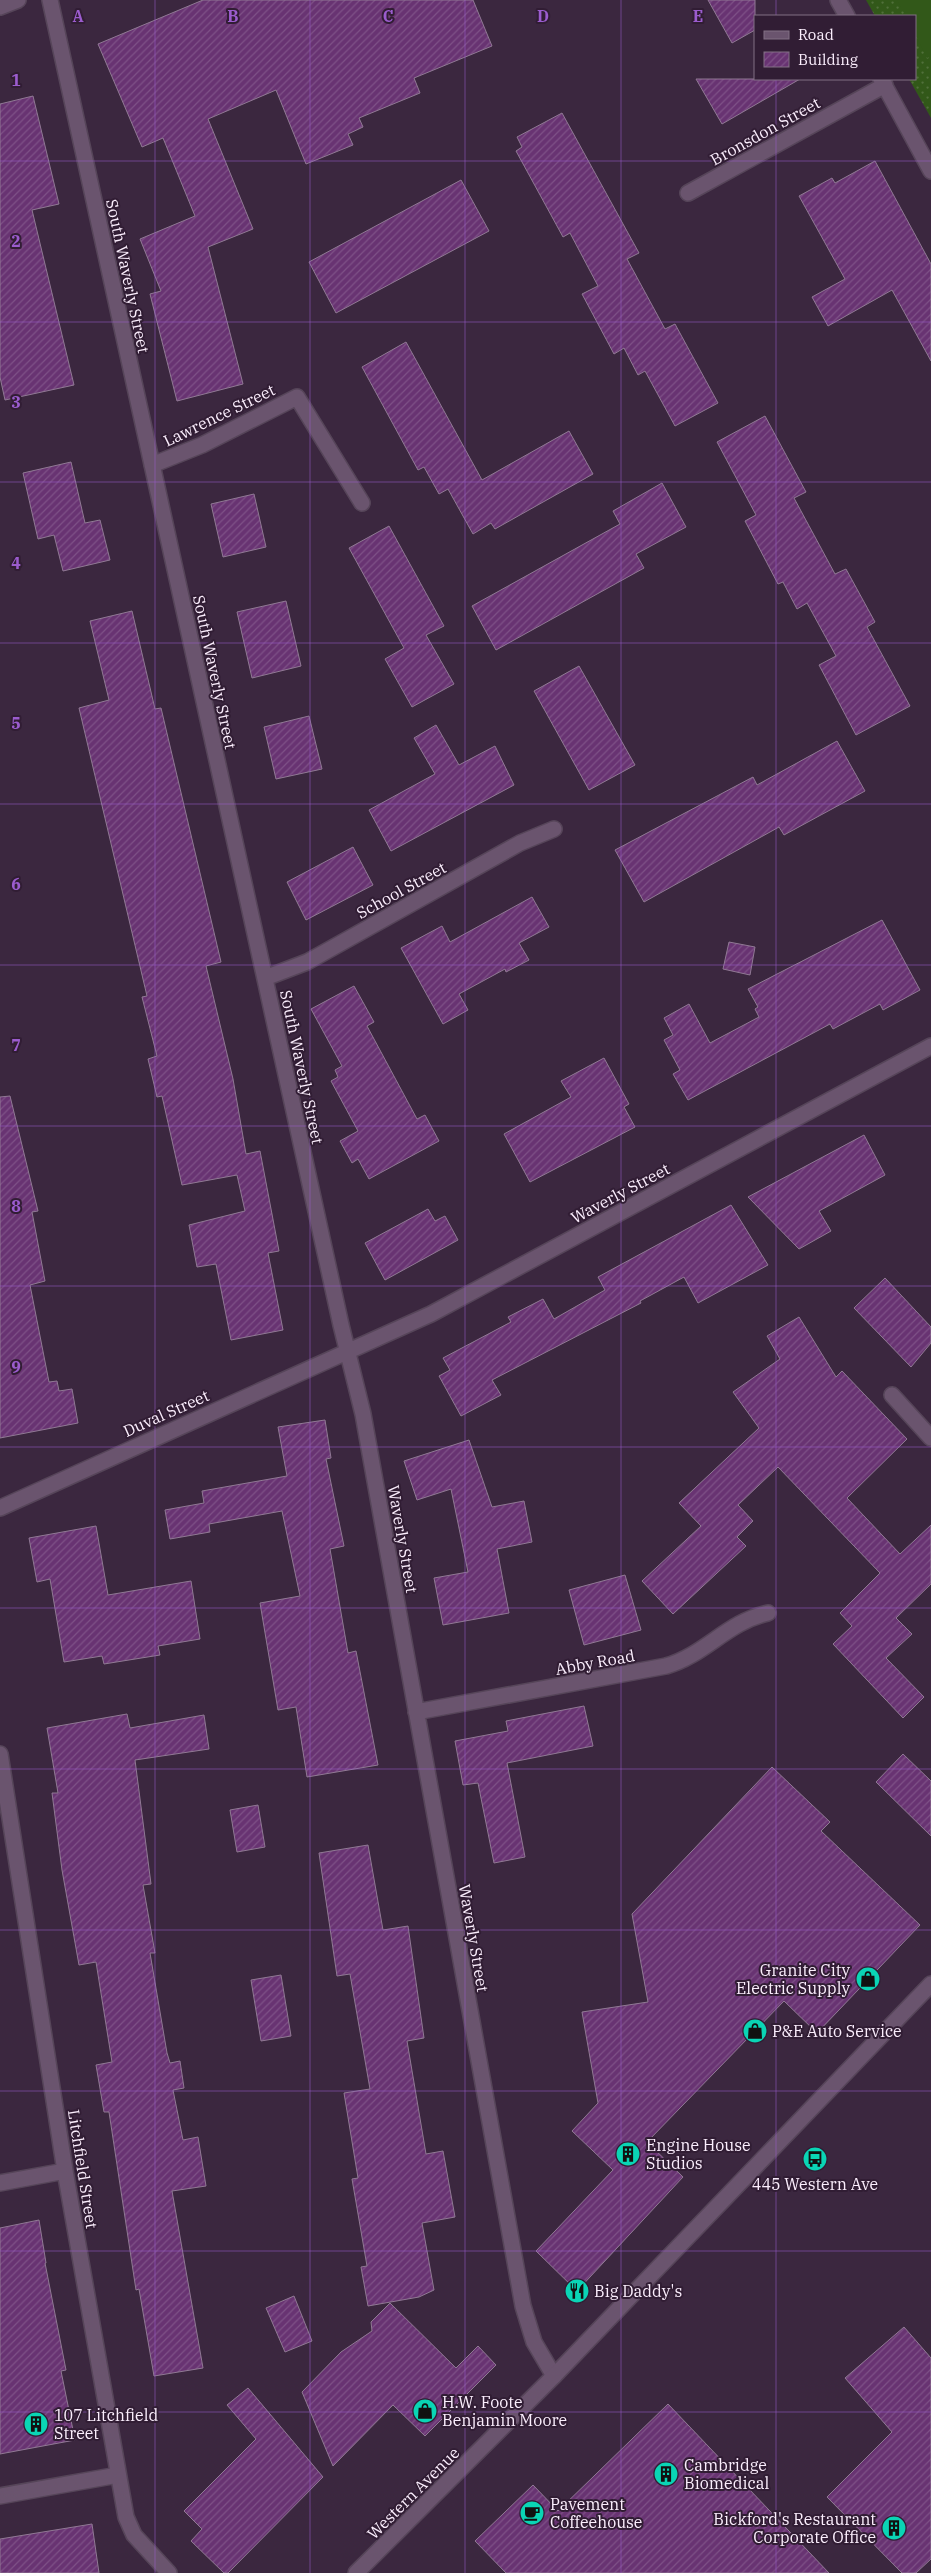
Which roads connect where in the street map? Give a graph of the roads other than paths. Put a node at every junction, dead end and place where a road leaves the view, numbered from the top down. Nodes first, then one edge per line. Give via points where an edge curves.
1 (18, 0) edge
2 (50, 0) edge
3 (838, 0) edge
4 (0, 7) edge
5 (846, 15) edge
6 (883, 82) edge
7 (931, 171) edge
8 (688, 193) dead end
9 (152, 464) junction
10 (362, 503) dead end
11 (554, 829) dead end
12 (265, 978) junction
13 (931, 1046) edge
14 (348, 1351) junction
15 (892, 1396) dead end
16 (931, 1438) edge
17 (0, 1508) edge
18 (768, 1613) dead end
19 (416, 1712) junction
20 (0, 1754) edge
21 (7, 1843) edge
22 (931, 1984) edge
23 (65, 2172) junction
24 (0, 2183) edge
25 (554, 2376) junction
26 (118, 2475) junction
27 (0, 2496) edge
28 (169, 2573) edge
29 (356, 2573) edge

1 - 4 street
2 - 9 street, South Waverly Street
3 - 5 street
6 - 7 street
6 - 8 street, Bronsdon Street
9 - 10 street, Lawrence Street via 202,445 297,397
9 - 12 street, South Waverly Street
11 - 12 street, School Street via 520,843 307,962
12 - 14 street, South Waverly Street
13 - 14 street, Waverly Street via 431,1314
14 - 17 street, Duval Street
14 - 19 street, Waverly Street via 363,1414
15 - 16 street
18 - 19 street, Abby Road via 741,1622 688,1658 666,1666
19 - 25 street, Waverly Street via 523,2306 534,2342
20 - 21 street, Litchfield Street
21 - 23 street, Litchfield Street
22 - 25 street, Western Avenue
23 - 24 street
23 - 26 street, Litchfield Street
25 - 29 street, Western Avenue
26 - 27 street
26 - 28 street, Litchfield Street via 129,2527

